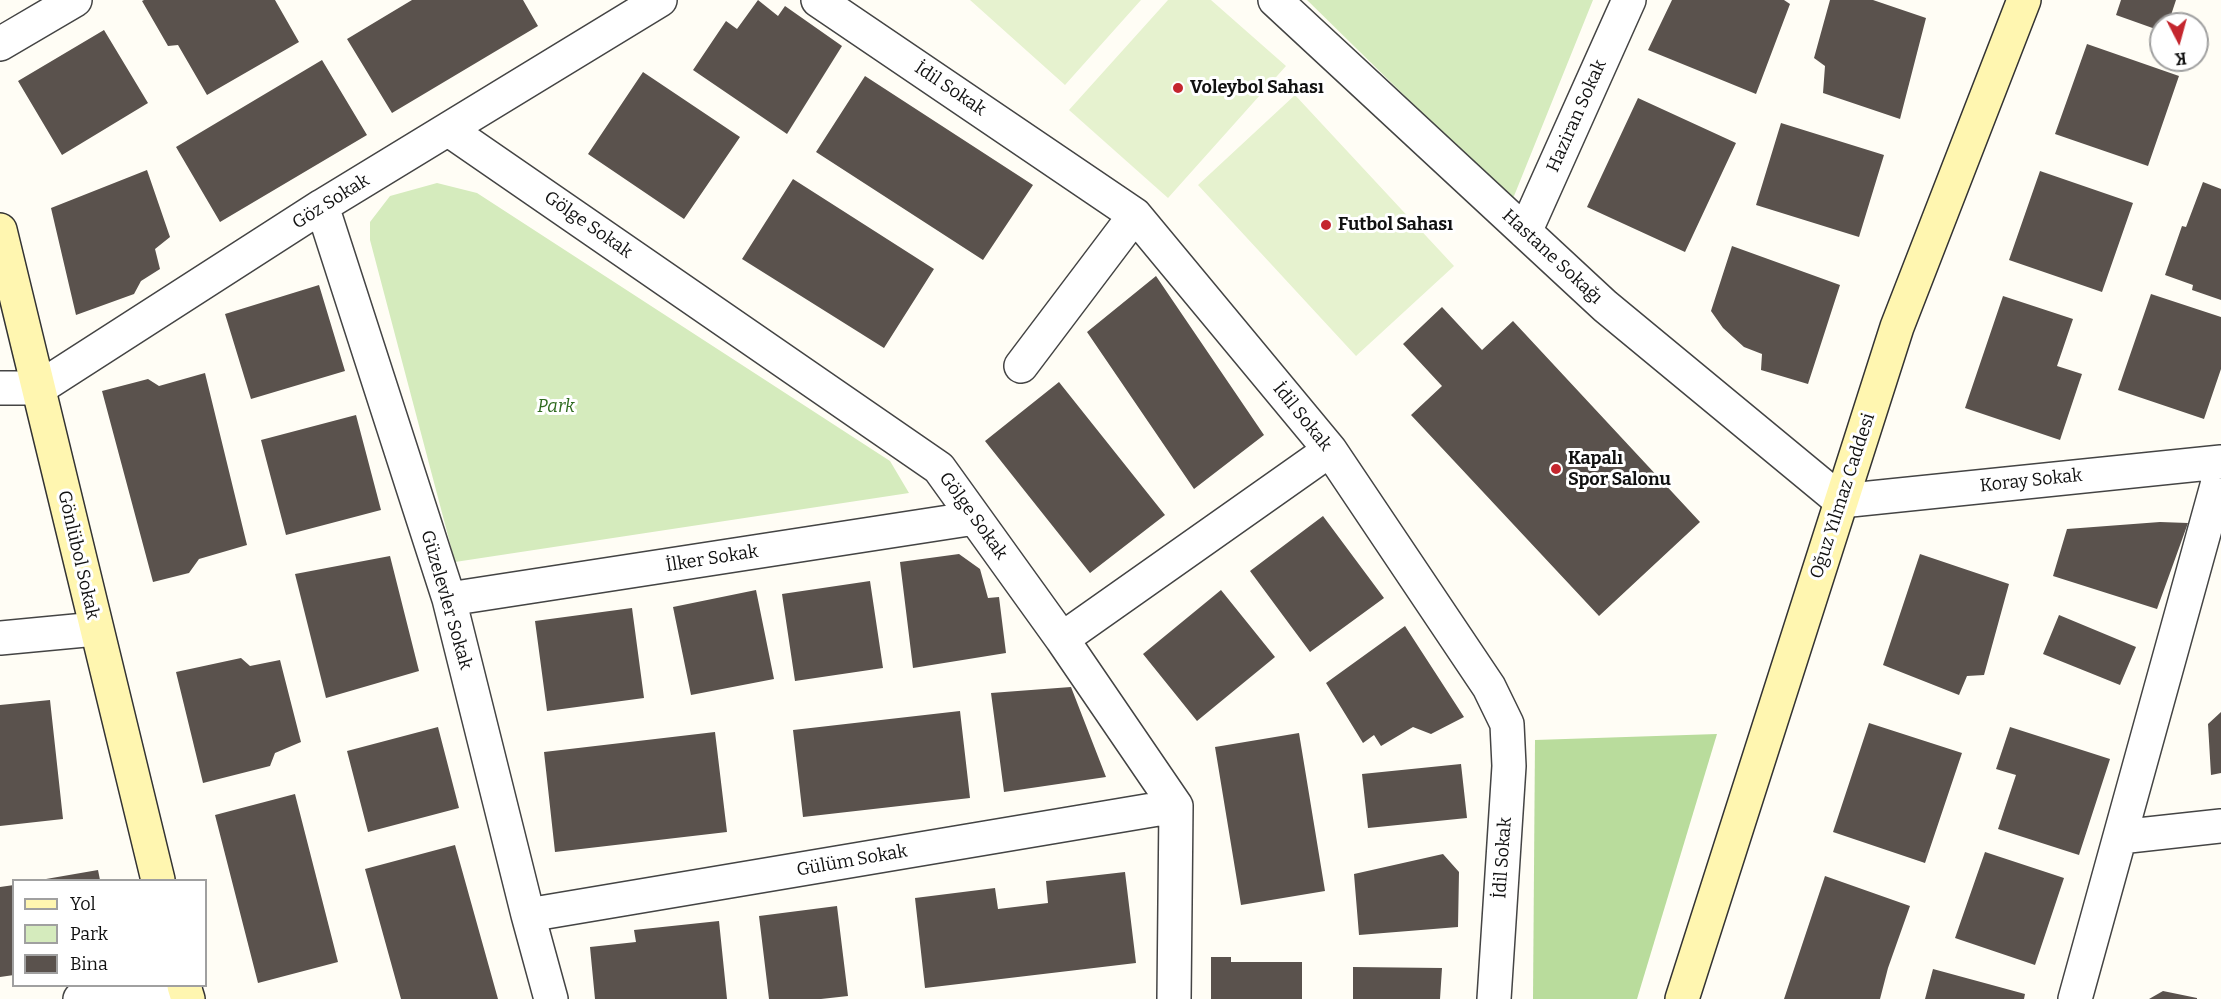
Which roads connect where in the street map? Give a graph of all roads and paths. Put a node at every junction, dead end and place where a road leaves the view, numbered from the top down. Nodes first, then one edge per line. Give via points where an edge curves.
1 (75, 0) edge
2 (660, 0) edge
3 (818, 0) edge
4 (1275, 0) edge
5 (1629, 0) edge
6 (2024, 0) edge
7 (0, 44) edge
8 (449, 130) junction
9 (322, 207) junction
10 (1136, 215) junction
11 (0, 230) edge
12 (1525, 232) junction
13 (1021, 366) dead end
14 (0, 388) edge
15 (39, 388) junction
16 (1329, 450) junction
17 (2221, 462) edge
18 (2221, 471) edge
19 (1841, 501) junction
20 (975, 518) junction
21 (449, 599) junction
22 (96, 629) junction
23 (0, 638) edge
24 (1062, 639) junction
25 (1176, 806) junction
26 (2221, 826) edge
27 (2120, 837) junction
28 (158, 879) edge
29 (528, 915) junction
30 (185, 991) edge
31 (80, 999) edge
32 (551, 999) edge
33 (1174, 999) edge
34 (1494, 999) edge
35 (1682, 999) edge
36 (2075, 999) edge

1 - 7 street
2 - 8 street, Göz Sokak
3 - 10 street, İdil Sokak
4 - 12 street, Hastane Sokağı
5 - 12 street, Haziran Sokak
6 - 19 main road, Oğuz Yılmaz Caddesi via 1897,327
8 - 9 street, Göz Sokak
8 - 20 street, Gölge Sokak via 939,468
9 - 15 street, Göz Sokak
9 - 21 street, Güzelevler Sokak
10 - 13 street
10 - 16 street, İdil Sokak
11 - 15 main road, Gönlübol Sokak
12 - 19 street, Hastane Sokağı via 1605,306
14 - 15 street
15 - 22 main road, Gönlübol Sokak
16 - 24 street
16 - 34 street, İdil Sokak via 1490,687 1507,724 1509,766
17 - 19 street, Koray Sokak
18 - 27 street
19 - 35 main road, Oğuz Yılmaz Caddesi
20 - 21 street, İlker Sokak
20 - 24 street, Gölge Sokak
21 - 29 street, Güzelevler Sokak
22 - 23 street
22 - 28 main road, Gönlübol Sokak
24 - 25 street, Gölge Sokak
25 - 29 street, Gülüm Sokak
25 - 33 street
26 - 27 street
27 - 36 street
29 - 32 street, Güzelevler Sokak
30 - 31 street

